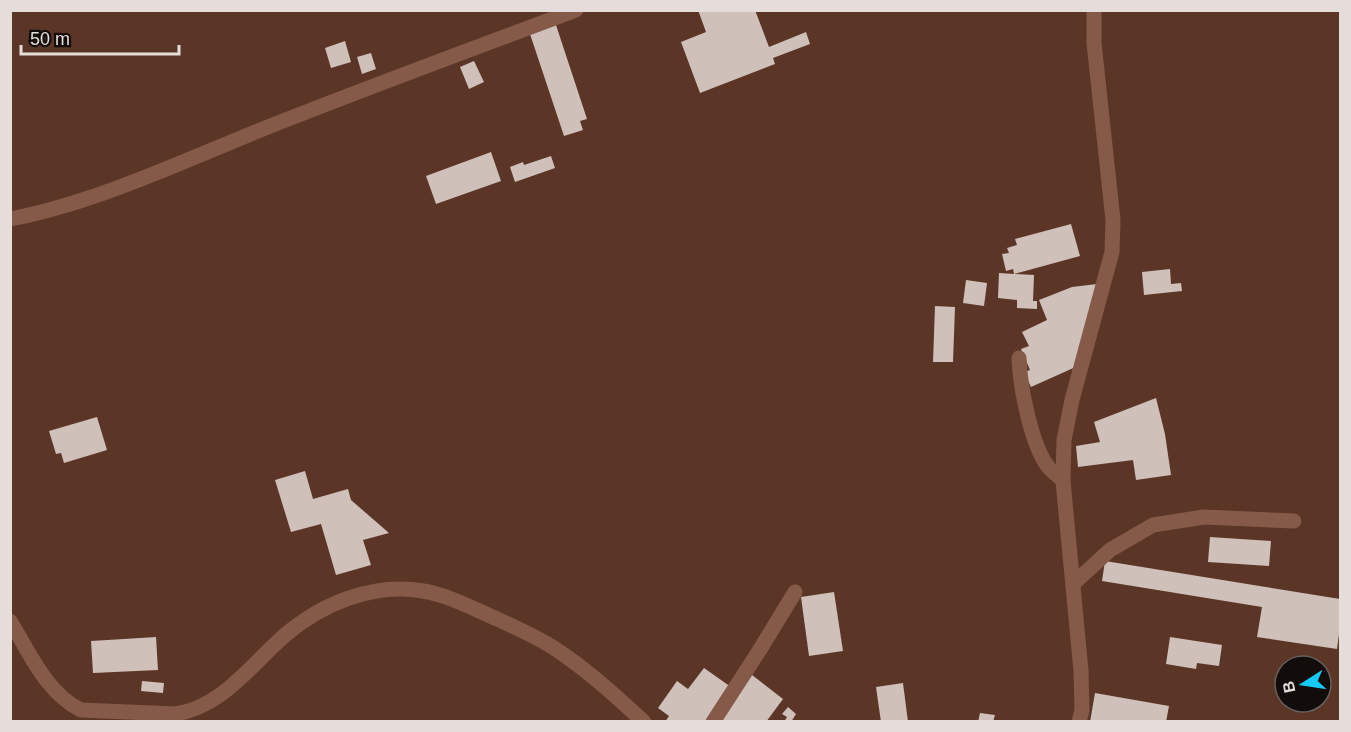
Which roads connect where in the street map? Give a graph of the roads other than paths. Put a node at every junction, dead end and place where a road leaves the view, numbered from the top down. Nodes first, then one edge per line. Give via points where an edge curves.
1 (576, 10) edge
2 (1094, 10) edge
3 (10, 219) edge
4 (1019, 358) dead end
5 (1063, 481) junction
6 (1294, 521) dead end
7 (1073, 584) junction
8 (795, 592) dead end
9 (10, 621) edge
10 (98, 716) edge
11 (644, 722) edge
12 (713, 722) edge
13 (1079, 722) edge

1 - 3 street via 114,189
2 - 5 street via 1113,220 1112,252 1072,400 1064,440
4 - 5 street via 1031,430 1048,466
5 - 7 street
6 - 7 street via 1204,517 1153,525 1110,550
7 - 13 street via 1081,671
8 - 12 street
9 - 10 street via 58,695
10 - 11 street via 188,713 228,689 285,636 324,608 383,589 422,591 512,626 566,656

